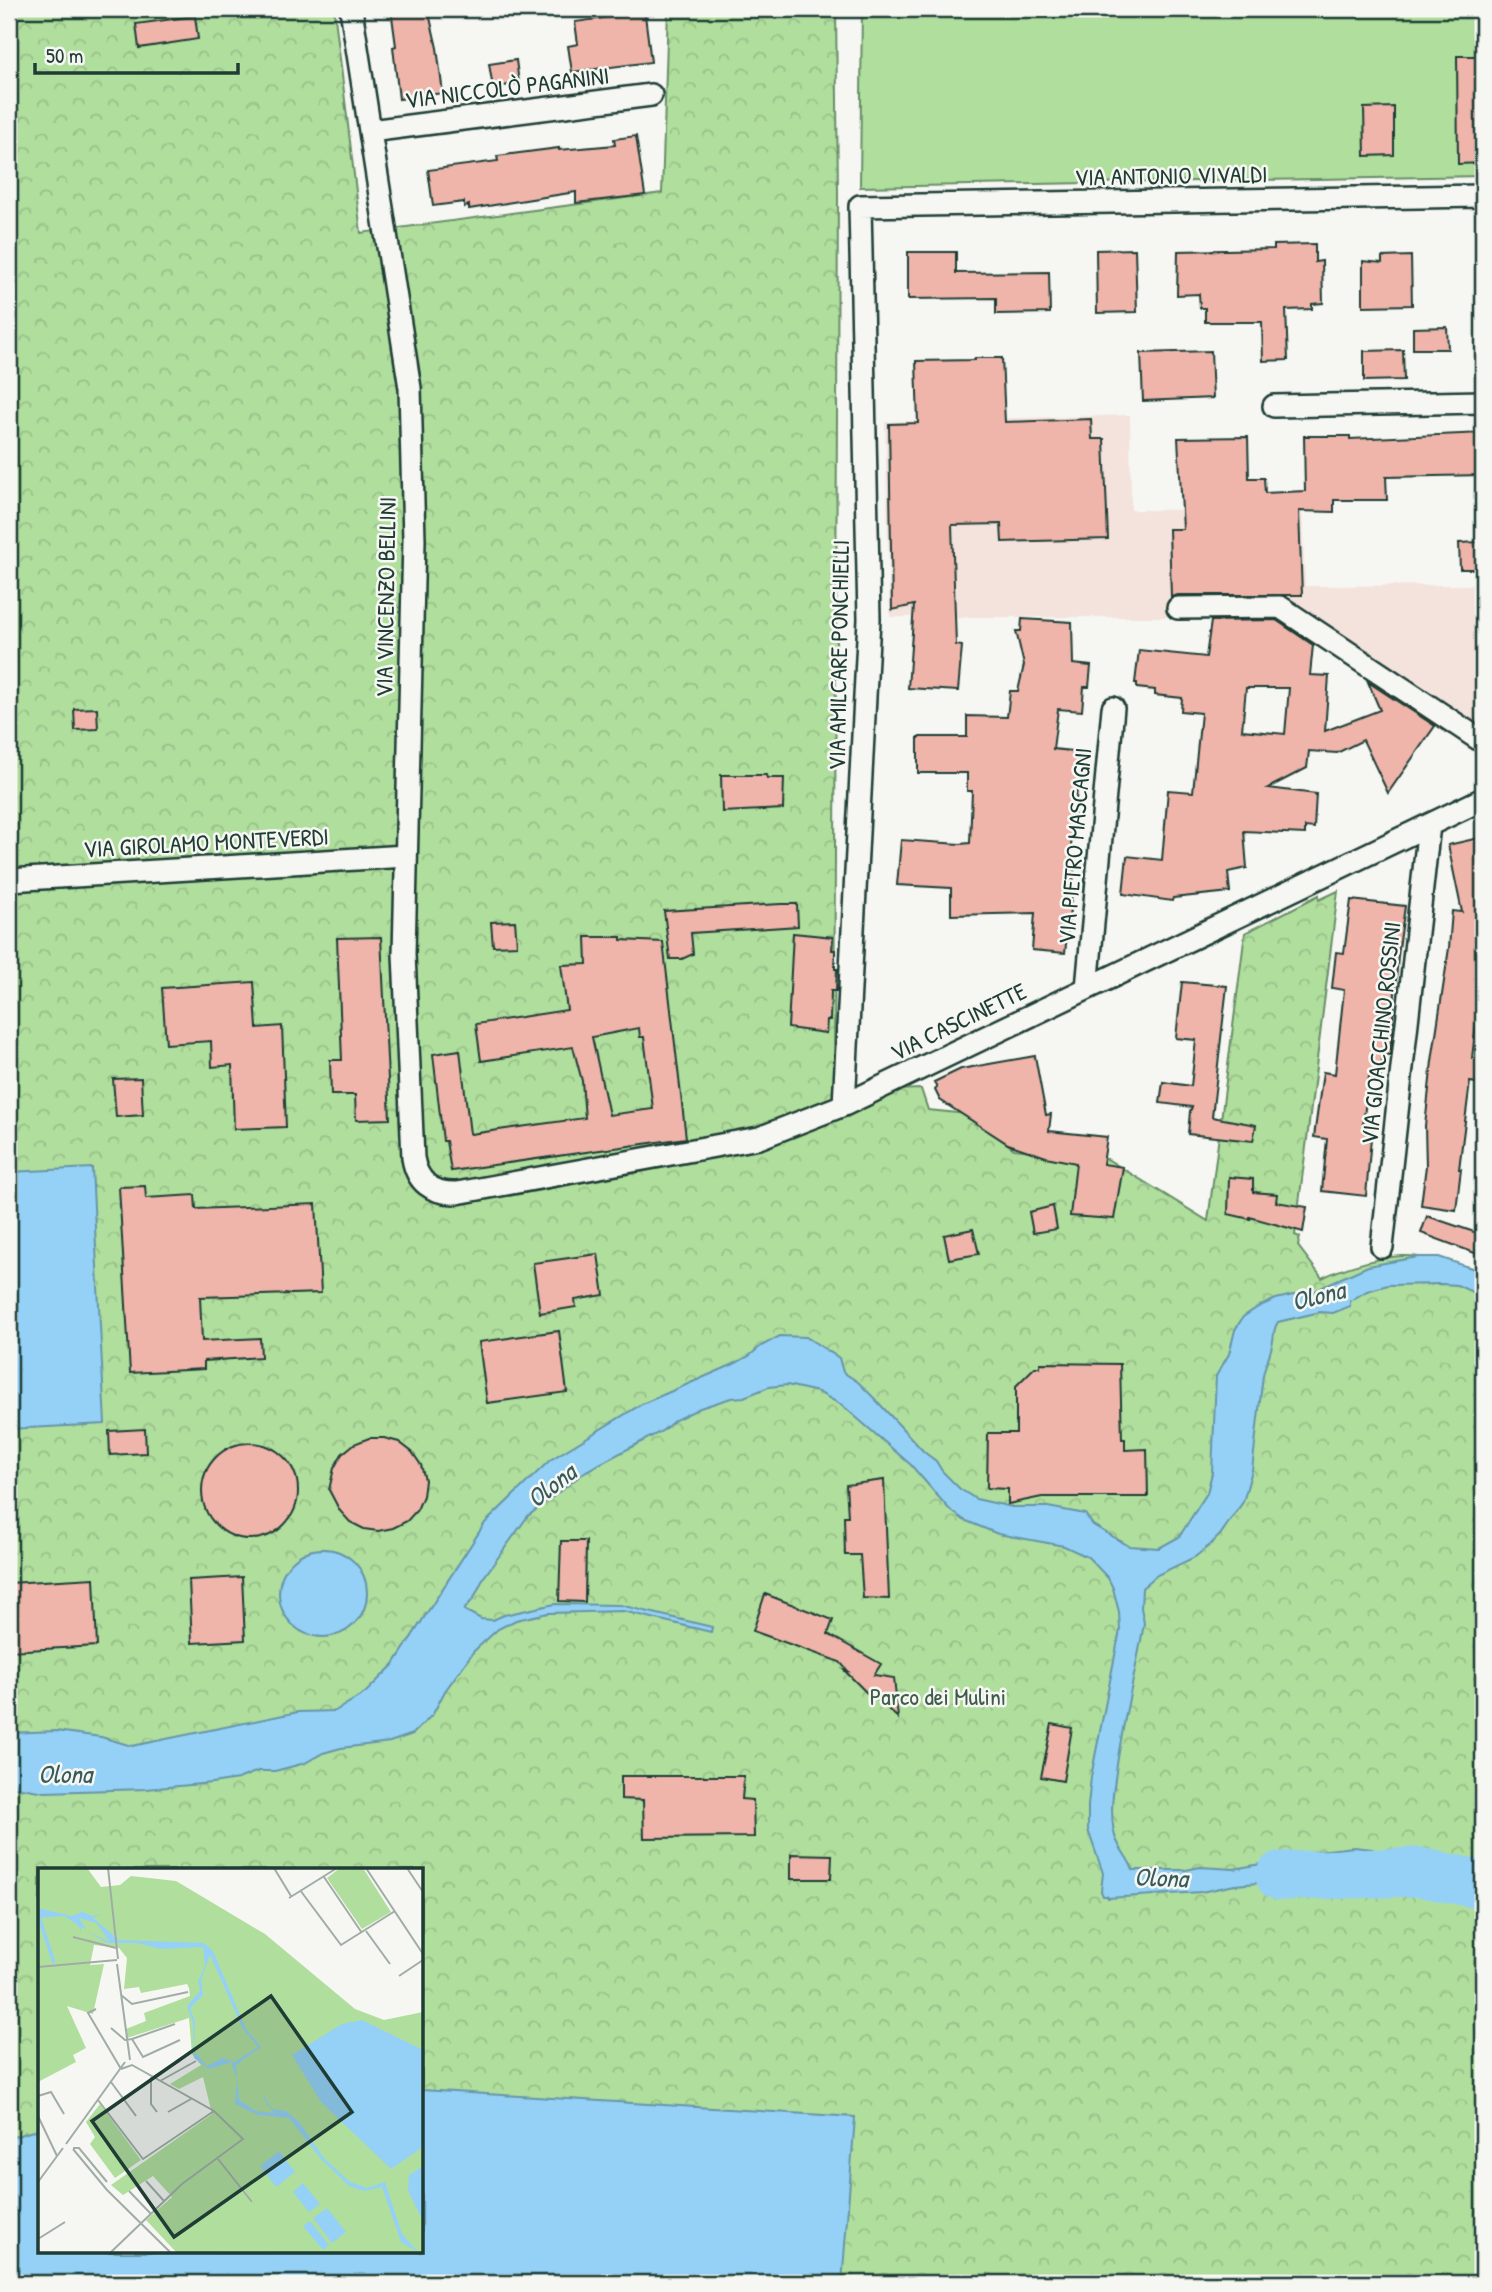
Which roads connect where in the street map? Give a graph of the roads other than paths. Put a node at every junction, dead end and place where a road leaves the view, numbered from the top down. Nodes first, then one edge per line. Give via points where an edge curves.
1 (351, 9) edge
2 (651, 95) dead end
3 (370, 131) junction
4 (1483, 196) edge
5 (860, 206) joint
6 (1483, 402) edge
7 (1274, 406) dead end
8 (1178, 608) dead end
9 (1112, 708) dead end
10 (1483, 742) edge
11 (1483, 799) edge
12 (1429, 825) junction
13 (406, 856) junction
14 (9, 880) edge
15 (1087, 988) junction
16 (844, 1105) junction
17 (426, 1185) joint
18 (1382, 1247) dead end

1 - 3 street, VIA VINCENZO BELLINI
2 - 3 street, VIA NICCOLÒ PAGANINI
3 - 13 street, VIA VINCENZO BELLINI via 410,388 414,540
4 - 5 street, VIA ANTONIO VIVALDI
5 - 16 street, VIA AMILCARE PONCHIELLI via 869,619
6 - 7 street
8 - 10 street via 1280,607
9 - 15 street, VIA PIETRO MASCAGNI
11 - 12 street, VIA CASCINETTE
12 - 15 street, VIA CASCINETTE
12 - 18 street, VIA GIOACCHINO ROSSINI
13 - 14 street, VIA GIROLAMO MONTEVERDI
13 - 17 street, VIA VINCENZO BELLINI via 404,954 413,1158
15 - 16 street, VIA CASCINETTE
16 - 17 street, VIA CASCINETTE via 760,1138 457,1193

